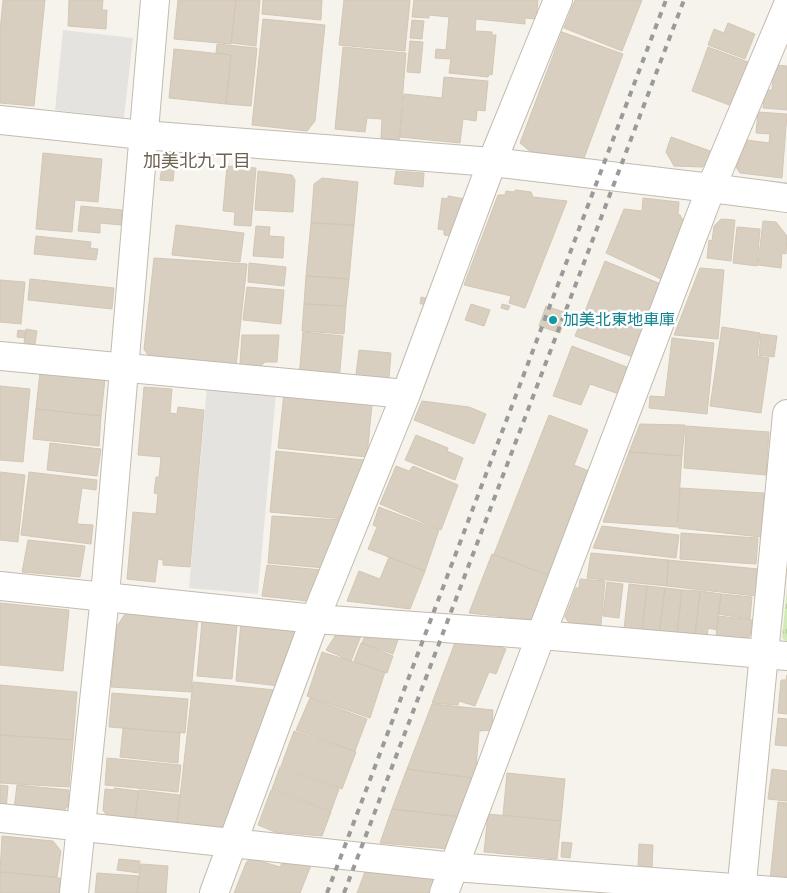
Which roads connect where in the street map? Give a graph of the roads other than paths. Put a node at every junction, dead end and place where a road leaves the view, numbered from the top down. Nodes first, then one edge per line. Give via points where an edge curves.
1 (155, 0) edge
2 (558, 0) edge
3 (787, 6) edge
4 (0, 120) edge
5 (143, 135) junction
6 (492, 162) junction
7 (712, 188) junction
8 (787, 198) edge
9 (0, 356) edge
10 (124, 366) junction
11 (406, 394) junction
12 (787, 414) edge
13 (0, 586) edge
14 (104, 596) junction
15 (315, 618) junction
16 (541, 635) junction
17 (776, 655) edge
18 (0, 818) edge
19 (81, 827) junction
20 (233, 843) junction
21 (454, 866) junction
22 (741, 890) edge
23 (787, 892) edge
24 (74, 893) edge
25 (214, 893) edge
26 (444, 893) edge

1 - 5 street
2 - 6 street
3 - 7 street
4 - 5 street
5 - 6 street
5 - 10 street
6 - 7 street
6 - 11 street
7 - 8 street
7 - 16 street
9 - 10 street
10 - 11 street
10 - 14 street
11 - 15 street
12 - 17 street
13 - 14 street
14 - 15 street
14 - 19 street
15 - 16 street
15 - 20 street
16 - 17 street
16 - 21 street
17 - 22 street
18 - 19 street
19 - 20 street
19 - 24 street
20 - 21 street
20 - 25 street
21 - 22 street
21 - 26 street
22 - 23 street

